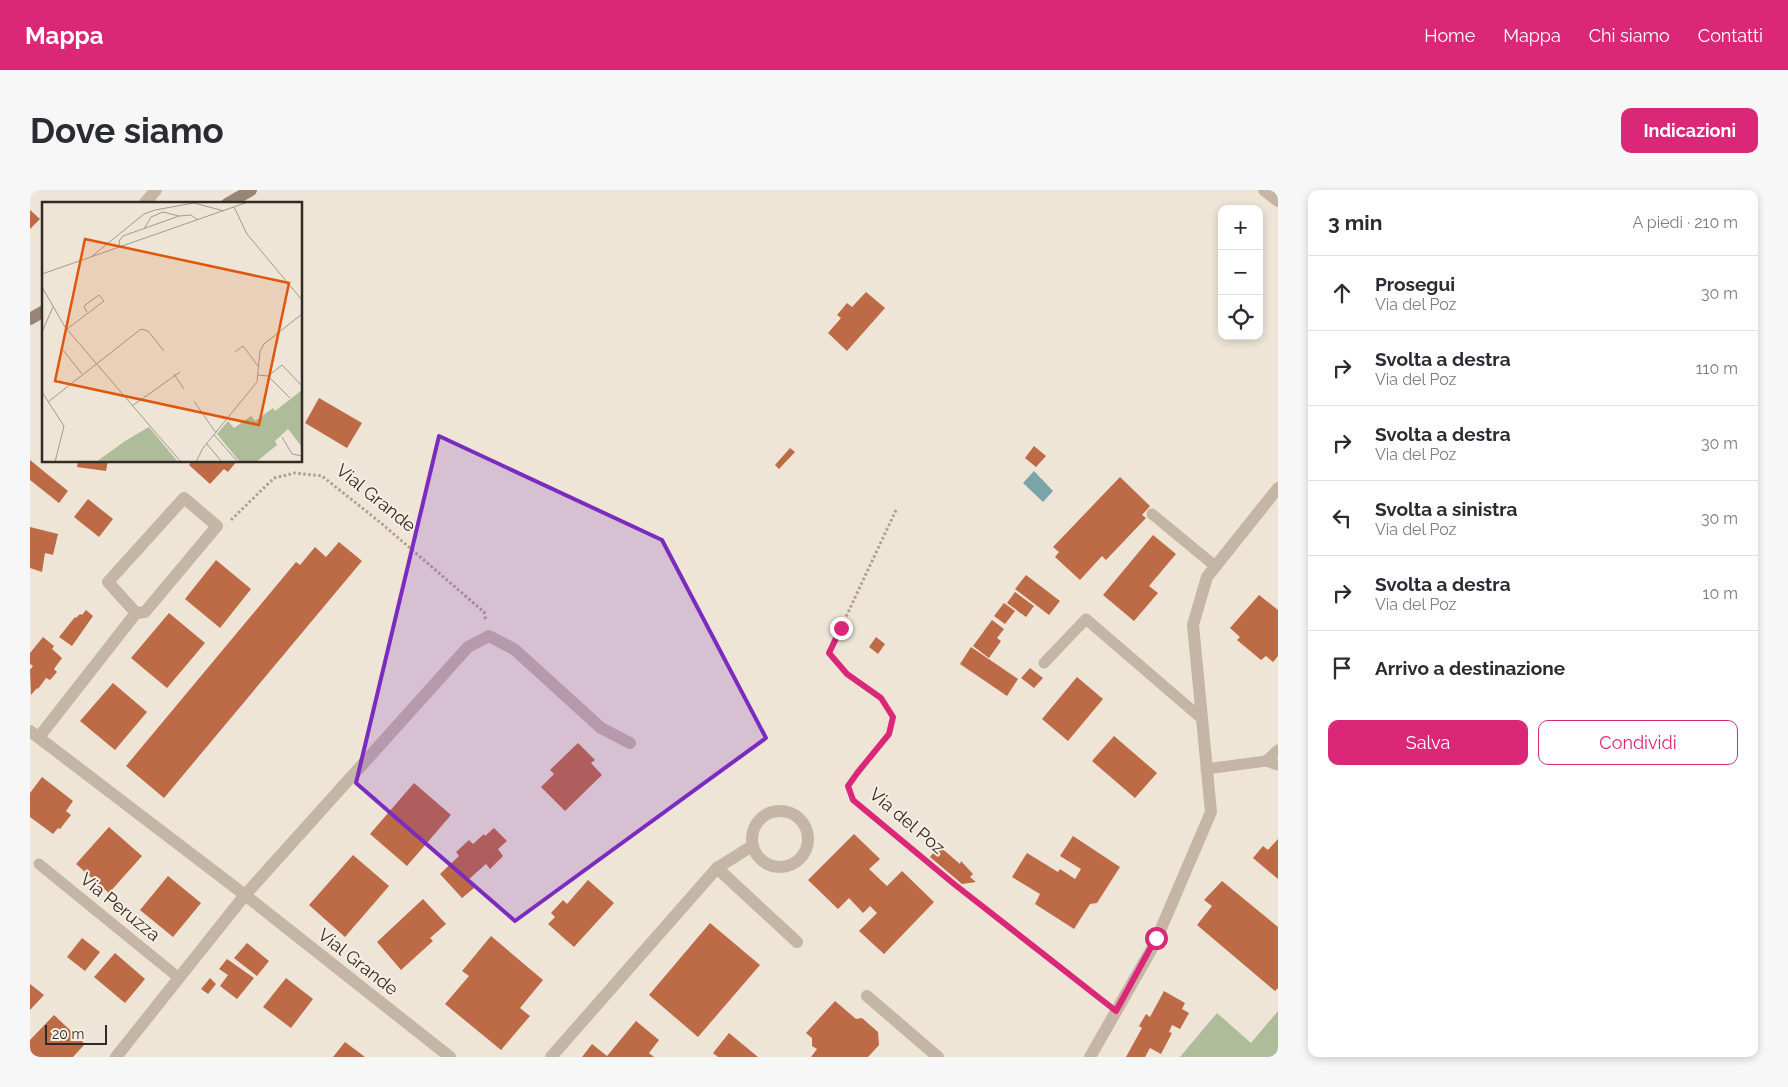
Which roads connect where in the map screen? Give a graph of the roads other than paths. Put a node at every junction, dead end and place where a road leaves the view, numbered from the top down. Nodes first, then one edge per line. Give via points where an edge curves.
1 (156, 190) edge
2 (1264, 190) edge
3 (248, 191) edge
4 (1278, 201) edge
5 (146, 202) edge
6 (230, 202) edge
7 (42, 312) edge
8 (30, 319) edge
9 (1278, 488) edge
10 (1152, 514) dead end
11 (1215, 566) junction
12 (136, 613) junction
13 (1044, 663) dead end
14 (1201, 718) junction
15 (34, 734) edge
16 (630, 743) dead end
17 (1278, 750) edge
18 (1266, 760) junction
19 (1278, 765) edge
20 (1206, 769) junction
21 (752, 846) junction
22 (39, 864) dead end
23 (717, 868) junction
24 (245, 895) junction
25 (797, 942) dead end
26 (179, 978) junction
27 (867, 996) dead end
28 (116, 1057) edge
29 (450, 1057) edge
30 (551, 1057) edge
31 (938, 1057) edge
32 (1090, 1057) edge

1 - 5 street
2 - 4 street
3 - 6 main road
7 - 8 main road
9 - 11 street
10 - 11 lane
11 - 14 street via 1207,577 1193,625
12 - 12 street, Vial Grande via 145,612 150,607 217,526 184,498 108,582
12 - 15 street, Vial Grande
13 - 14 lane via 1086,619
14 - 20 street
15 - 24 street, Vial Grande
16 - 24 street via 601,728 514,649 489,636 468,647
17 - 18 lane
18 - 19 lane
18 - 20 lane
20 - 32 street via 1211,812 1154,945
21 - 21 street via 764,862 783,867 800,859 806,850 808,831 798,816 781,810 772,811 757,821 751,837
21 - 23 street
22 - 26 lane, Via Peruzza
23 - 25 street
23 - 30 street
24 - 26 street
24 - 29 street, Vial Grande
26 - 28 street
27 - 31 street

